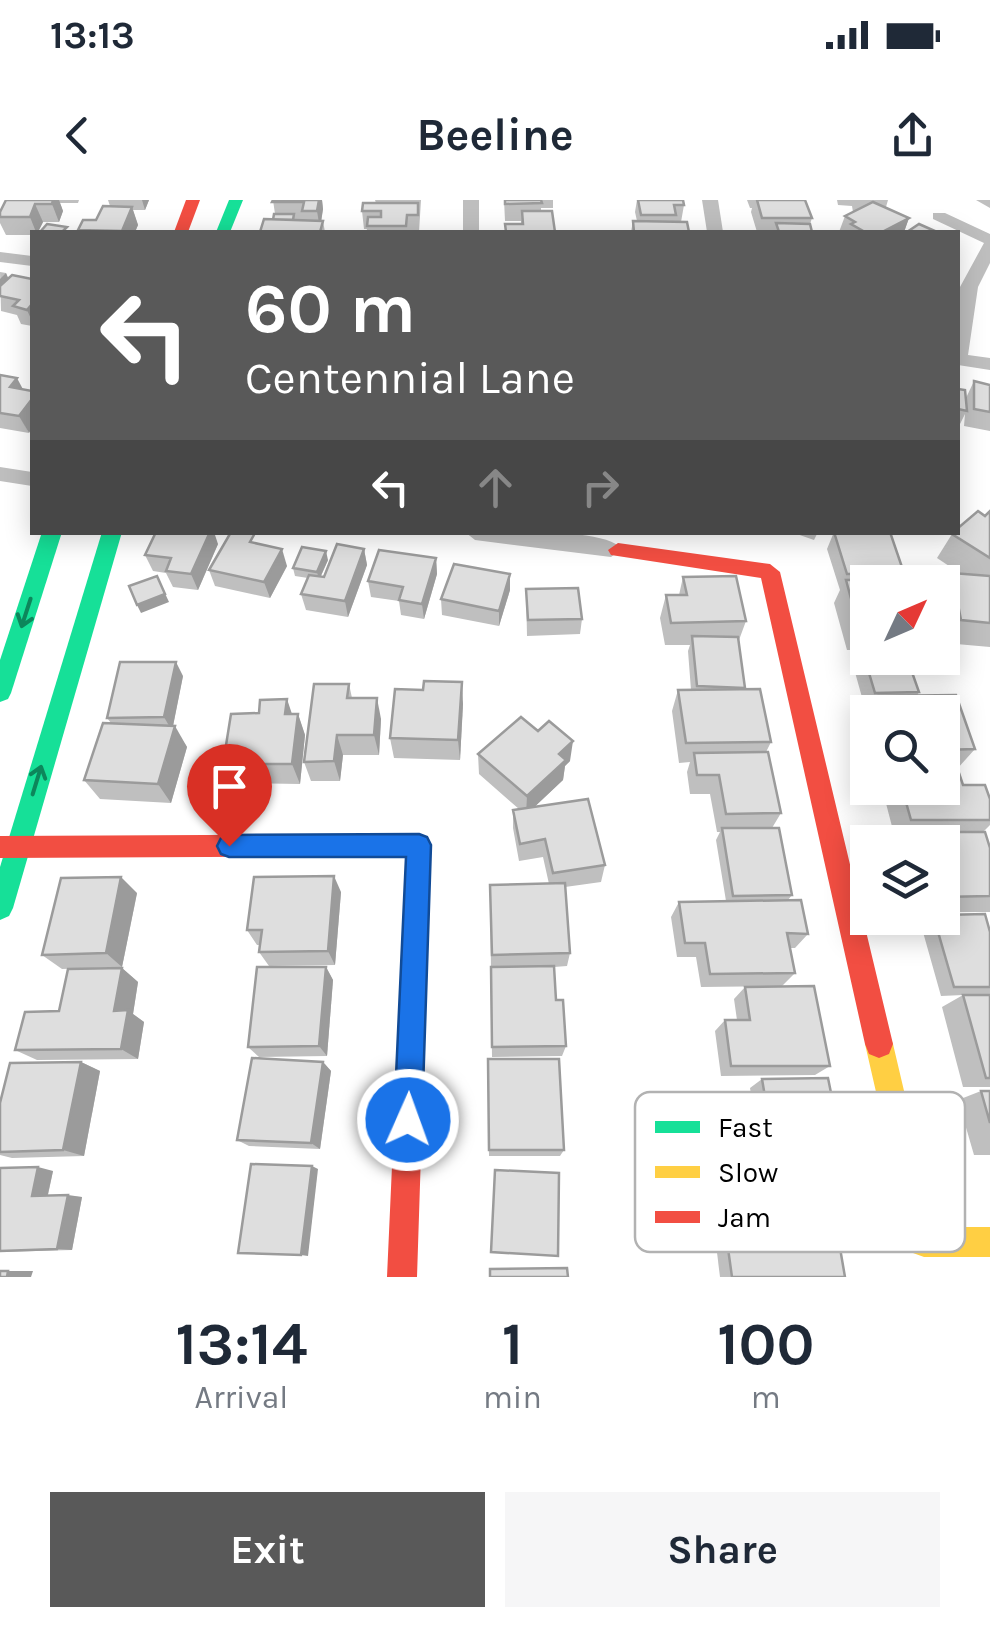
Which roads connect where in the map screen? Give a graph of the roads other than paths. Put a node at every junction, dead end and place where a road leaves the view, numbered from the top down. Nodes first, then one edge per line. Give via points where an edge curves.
1 (193, 200) edge
2 (236, 200) edge
3 (471, 200) edge
4 (710, 200) edge
5 (939, 216) dead end
6 (181, 230) edge
7 (225, 230) edge
8 (472, 230) edge
9 (715, 230) edge
10 (990, 243) edge
11 (0, 257) edge
12 (30, 261) edge
13 (960, 346) edge
14 (960, 359) edge
15 (990, 364) edge
16 (0, 474) edge
17 (30, 479) edge
18 (51, 535) edge
19 (111, 535) edge
20 (500, 535) edge
21 (614, 549) joint
22 (0, 693) edge
23 (9, 847) edge
24 (0, 908) edge
25 (890, 1092) edge
26 (402, 1277) edge

1 - 6 street
2 - 7 street
3 - 8 street
4 - 9 street
5 - 10 street
10 - 13 street via 969,287
11 - 12 street
14 - 15 street
16 - 17 street
18 -> 22 street
23 -> 19 street
20 - 21 street
21 - 25 street via 770,572
23 - 24 street
23 - 26 street via 419,845

